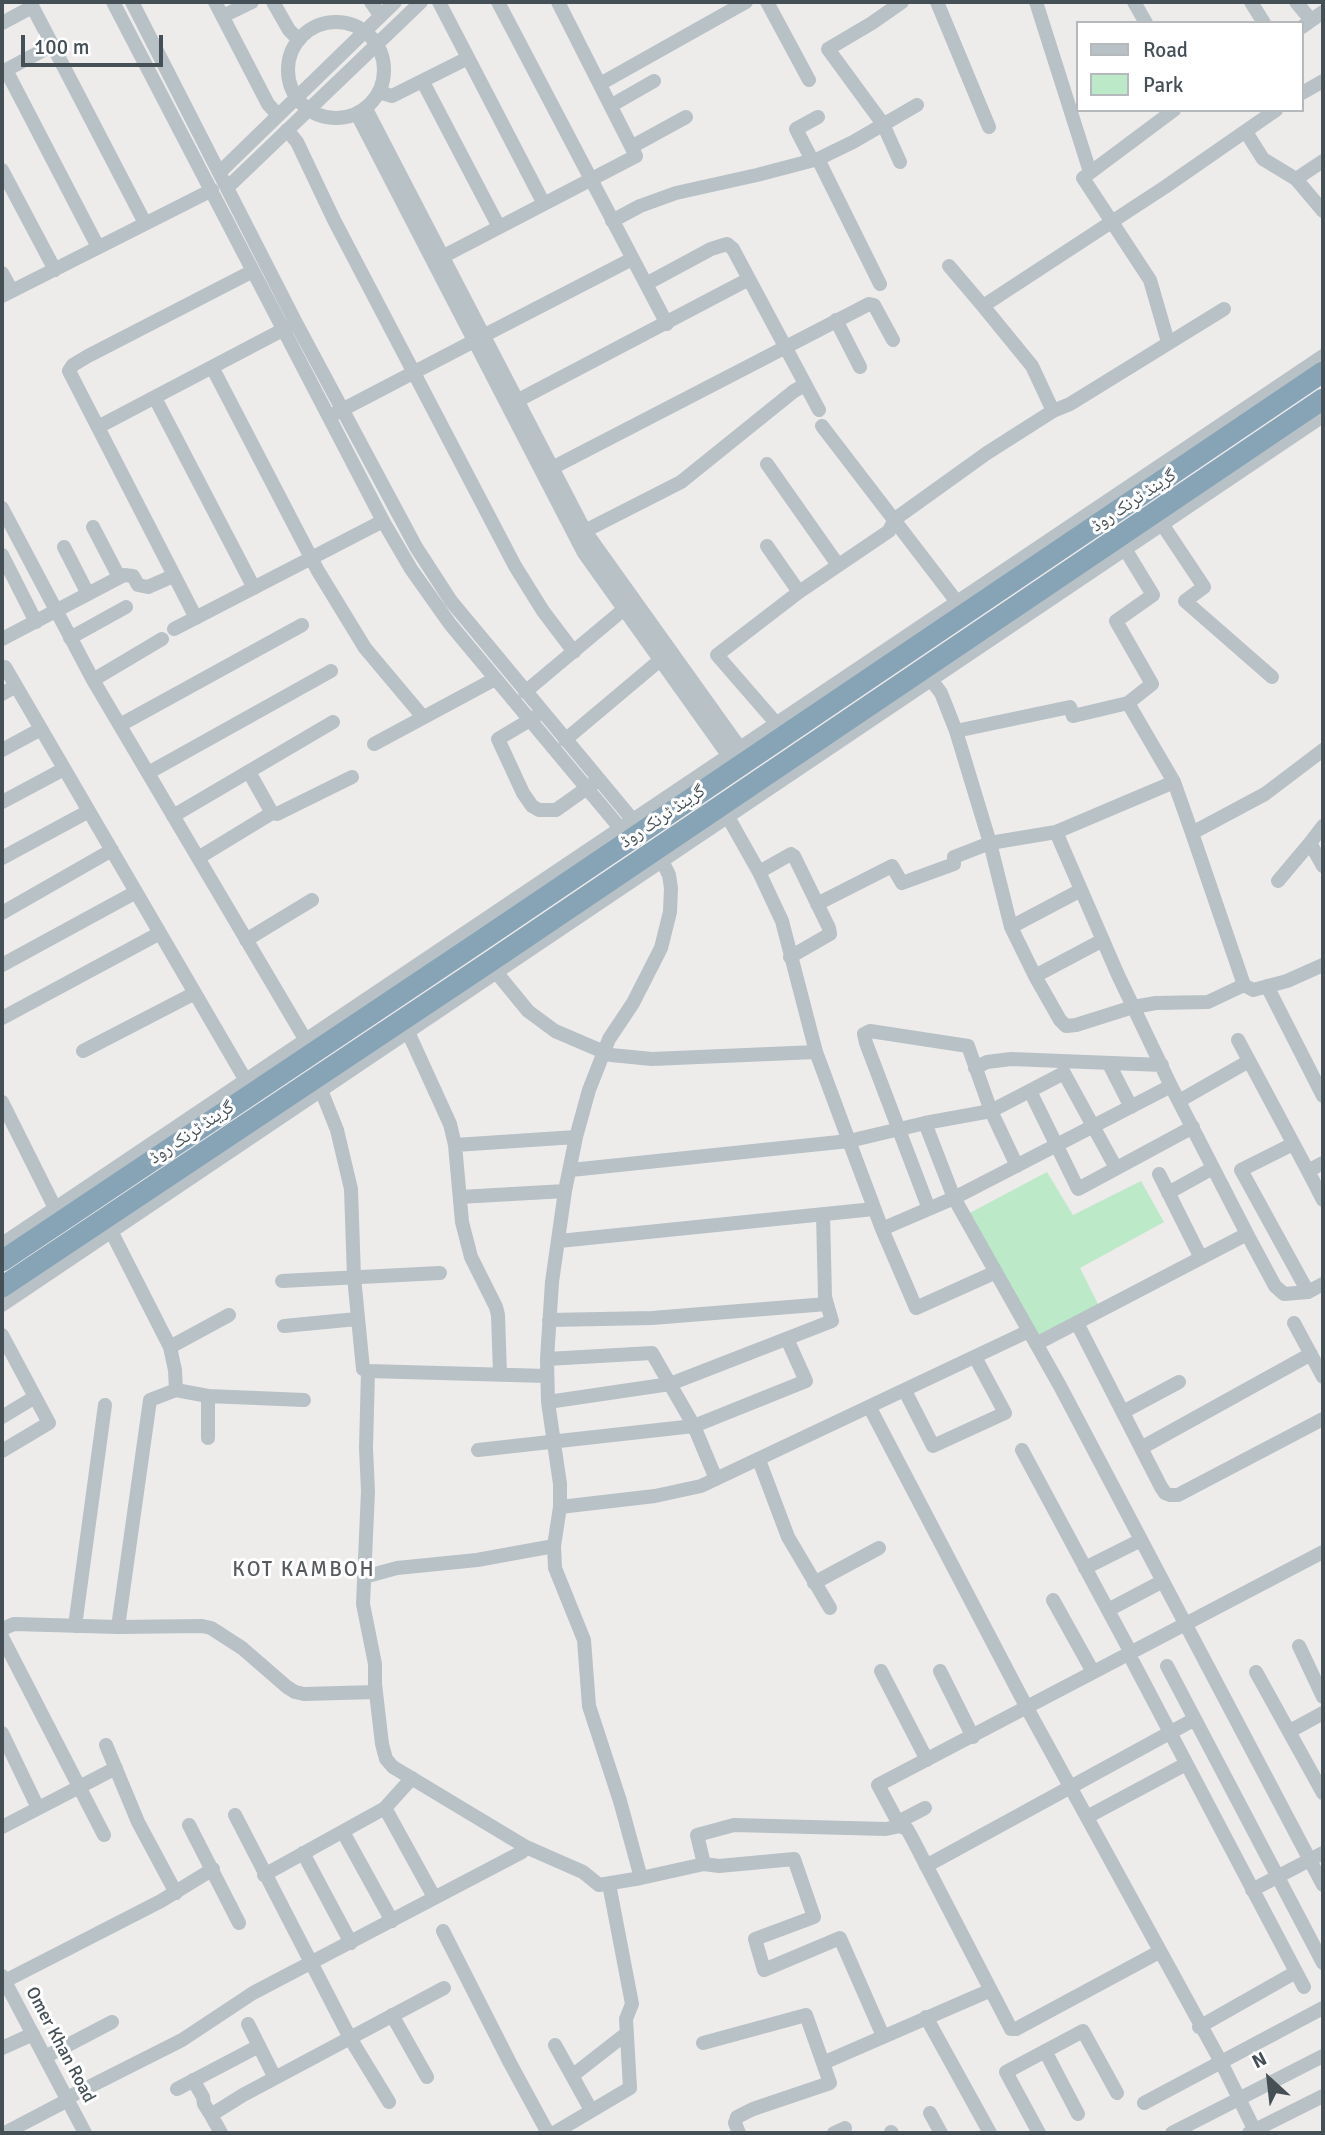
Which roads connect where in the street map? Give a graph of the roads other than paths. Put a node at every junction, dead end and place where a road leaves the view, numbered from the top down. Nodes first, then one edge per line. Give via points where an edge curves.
1 (113, 2) edge
2 (134, 2) edge
3 (215, 2) edge
4 (252, 2) edge
5 (273, 2) edge
6 (371, 2) edge
7 (395, 2) edge
8 (421, 2) edge
9 (439, 2) edge
10 (498, 2) edge
11 (558, 2) edge
12 (767, 2) edge
13 (902, 2) edge
14 (937, 2) edge
15 (1035, 2) edge
16 (1134, 2) edge
17 (1251, 2) edge
18 (1296, 2) edge
19 (31, 4) edge
20 (738, 4) edge
21 (380, 15) junction
22 (223, 16) junction
23 (1312, 19) edge
24 (1145, 21) edge
25 (1263, 21) edge
26 (2, 23) edge
27 (364, 30) junction
28 (299, 40) junction
29 (377, 44) junction
30 (53, 45) junction
31 (468, 58) junction
32 (4, 71) edge
33 (809, 80) dead end
34 (654, 81) dead end
35 (1323, 81) edge
36 (422, 82) junction
37 (600, 84) junction
38 (177, 89) junction
39 (379, 92) junction
40 (1304, 92) edge
41 (162, 96) junction
42 (295, 96) junction
43 (612, 105) junction
44 (918, 105) dead end
45 (308, 110) junction
46 (361, 111) junction
47 (1171, 112) edge
48 (1273, 112) edge
49 (277, 114) junction
50 (686, 117) dead end
51 (818, 117) dead end
52 (883, 124) junction
53 (989, 127) dead end
54 (287, 130) junction
55 (1246, 132) junction
56 (633, 146) junction
57 (815, 160) junction
58 (1323, 161) edge
59 (900, 162) dead end
60 (2, 170) edge
61 (220, 172) junction
62 (1090, 172) junction
63 (1296, 179) junction
64 (592, 180) junction
65 (228, 188) junction
66 (212, 190) junction
67 (544, 204) junction
68 (413, 211) junction
69 (1323, 211) edge
70 (612, 221) junction
71 (1112, 222) junction
72 (145, 223) junction
73 (499, 227) junction
74 (98, 247) junction
75 (442, 257) junction
76 (632, 259) junction
77 (949, 266) dead end
78 (55, 270) junction
79 (253, 271) junction
80 (2, 273) edge
81 (749, 279) junction
82 (646, 284) junction
83 (880, 284) dead end
84 (7, 294) edge
85 (459, 300) junction
86 (983, 306) junction
87 (1224, 309) dead end
88 (836, 320) junction
89 (667, 324) junction
90 (290, 326) junction
91 (479, 338) junction
92 (893, 340) dead end
93 (1168, 342) junction
94 (785, 346) junction
95 (1323, 356) edge
96 (212, 367) junction
97 (860, 367) dead end
98 (414, 372) junction
99 (1323, 372) edge
100 (805, 385) junction
101 (155, 398) junction
102 (1323, 399) edge
103 (512, 403) junction
104 (818, 410) dead end
105 (1053, 411) junction
106 (336, 413) junction
107 (1323, 416) edge
108 (822, 426) dead end
109 (98, 427) junction
110 (767, 464) dead end
111 (552, 468) junction
112 (2, 508) edge
113 (895, 519) junction
114 (383, 521) junction
115 (1161, 524) junction
116 (93, 527) dead end
117 (580, 533) junction
118 (1105, 535) junction
119 (767, 546) dead end
120 (64, 547) dead end
121 (2, 555) edge
122 (312, 558) junction
123 (838, 565) junction
124 (173, 576) junction
125 (119, 577) junction
126 (254, 588) junction
127 (799, 592) junction
128 (88, 594) junction
129 (957, 602) junction
130 (126, 607) dead end
131 (623, 610) junction
132 (56, 612) junction
133 (196, 618) junction
134 (36, 622) junction
135 (302, 625) dead end
136 (174, 629) dead end
137 (2, 638) edge
138 (70, 638) junction
139 (162, 639) dead end
140 (574, 652) junction
141 (659, 661) junction
142 (5, 667) dead end
143 (331, 671) dead end
144 (1272, 677) dead end
145 (495, 679) junction
146 (93, 680) junction
147 (932, 681) junction
148 (16, 686) junction
149 (525, 692) junction
150 (2, 694) edge
151 (1128, 703) junction
152 (423, 716) junction
153 (536, 717) junction
154 (333, 722) dead end
155 (776, 723) junction
156 (120, 725) junction
157 (41, 729) junction
158 (956, 731) junction
159 (565, 740) junction
160 (374, 744) dead end
161 (2, 750) edge
162 (1323, 750) edge
163 (735, 757) junction
164 (64, 769) junction
165 (249, 772) junction
166 (148, 773) junction
167 (352, 777) dead end
168 (1174, 782) junction
169 (592, 784) junction
170 (2, 802) edge
171 (89, 811) junction
172 (272, 813) junction
173 (173, 816) junction
174 (728, 817) junction
175 (1323, 826) edge
176 (627, 829) junction
177 (1056, 832) junction
178 (1192, 833) junction
179 (990, 843) junction
180 (1310, 843) junction
181 (112, 850) junction
182 (2, 858) edge
183 (198, 858) junction
184 (662, 861) junction
185 (1323, 866) edge
186 (759, 872) junction
187 (1278, 881) dead end
188 (1082, 890) junction
189 (136, 892) junction
190 (312, 900) dead end
191 (817, 904) junction
192 (2, 913) edge
193 (506, 914) junction
194 (1011, 927) junction
195 (160, 933) junction
196 (246, 940) junction
197 (482, 940) junction
198 (1103, 940) junction
199 (790, 957) junction
200 (2, 965) edge
201 (495, 965) junction
202 (1321, 971) edge
203 (1035, 976) junction
204 (1244, 985) junction
205 (1267, 986) junction
206 (393, 990) junction
207 (195, 993) junction
208 (1133, 1007) junction
209 (2, 1018) edge
210 (408, 1032) junction
211 (305, 1039) junction
212 (1238, 1040) dead end
213 (83, 1051) dead end
214 (603, 1052) junction
215 (816, 1052) junction
216 (1249, 1062) junction
217 (1109, 1064) junction
218 (1162, 1065) junction
219 (975, 1068) junction
220 (245, 1079) junction
221 (1171, 1086) junction
222 (321, 1090) junction
223 (1030, 1091) junction
224 (1323, 1096) edge
225 (1179, 1101) junction
226 (2, 1102) edge
227 (1131, 1107) junction
228 (991, 1111) junction
229 (925, 1123) junction
230 (1093, 1126) junction
231 (1193, 1127) junction
232 (898, 1129) junction
233 (576, 1137) junction
234 (849, 1141) junction
235 (1293, 1144) junction
236 (455, 1145) junction
237 (1056, 1145) junction
238 (1323, 1163) edge
239 (1017, 1166) junction
240 (1116, 1168) junction
241 (1213, 1168) junction
242 (570, 1170) junction
243 (1308, 1171) junction
244 (1159, 1174) dead end
245 (565, 1191) junction
246 (1168, 1193) junction
247 (460, 1197) junction
248 (954, 1198) junction
249 (1323, 1200) edge
250 (55, 1208) junction
251 (874, 1209) junction
252 (929, 1209) junction
253 (129, 1210) junction
254 (823, 1214) junction
255 (882, 1229) junction
256 (111, 1231) junction
257 (1247, 1234) junction
258 (559, 1241) junction
259 (2, 1244) edge
260 (1201, 1258) junction
261 (2, 1261) edge
262 (996, 1272) junction
263 (440, 1273) dead end
264 (33, 1275) junction
265 (354, 1276) junction
266 (282, 1281) dead end
267 (1323, 1284) edge
268 (3, 1289) edge
269 (1308, 1292) junction
270 (827, 1304) junction
271 (229, 1315) dead end
272 (357, 1320) junction
273 (549, 1320) junction
274 (1077, 1323) junction
275 (1294, 1323) dead end
276 (284, 1326) dead end
277 (2, 1335) edge
278 (1033, 1337) junction
279 (787, 1339) junction
280 (170, 1348) junction
281 (1311, 1354) junction
282 (975, 1357) junction
283 (547, 1359) junction
284 (368, 1371) junction
285 (500, 1374) junction
286 (547, 1376) junction
287 (1323, 1377) edge
288 (1179, 1382) dead end
289 (670, 1384) junction
290 (176, 1390) junction
291 (905, 1391) junction
292 (208, 1396) junction
293 (36, 1397) junction
294 (304, 1400) dead end
295 (548, 1402) junction
296 (105, 1405) dead end
297 (870, 1408) junction
298 (1123, 1412) junction
299 (2, 1417) edge
300 (1323, 1419) edge
301 (694, 1426) junction
302 (208, 1438) dead end
303 (555, 1442) junction
304 (1141, 1448) junction
305 (478, 1450) dead end
306 (1022, 1450) dead end
307 (2, 1451) edge
308 (758, 1460) junction
309 (716, 1479) junction
310 (560, 1507) junction
311 (1141, 1539) junction
312 (554, 1546) junction
313 (879, 1548) dead end
314 (1323, 1552) edge
315 (1085, 1568) junction
316 (364, 1577) junction
317 (1163, 1581) junction
318 (814, 1583) junction
319 (1053, 1600) dead end
320 (830, 1608) dead end
321 (1108, 1610) junction
322 (1186, 1625) junction
323 (75, 1626) junction
324 (118, 1628) junction
325 (2, 1629) edge
326 (2, 1637) edge
327 (1299, 1646) dead end
328 (1132, 1658) junction
329 (1167, 1666) dead end
330 (881, 1671) dead end
331 (940, 1671) dead end
332 (1093, 1672) junction
333 (1256, 1672) dead end
334 (376, 1692) junction
335 (1323, 1697) edge
336 (1027, 1708) junction
337 (1323, 1713) edge
338 (1195, 1719) junction
339 (1290, 1731) junction
340 (2, 1733) edge
341 (1170, 1733) junction
342 (973, 1737) junction
343 (106, 1745) dead end
344 (927, 1760) junction
345 (1186, 1764) junction
346 (116, 1768) junction
347 (412, 1779) junction
348 (79, 1787) junction
349 (1072, 1788) junction
350 (1323, 1793) edge
351 (38, 1808) junction
352 (385, 1808) junction
353 (925, 1808) dead end
354 (234, 1815) dead end
355 (1087, 1817) junction
356 (899, 1824) junction
357 (189, 1825) dead end
358 (2, 1827) edge
359 (343, 1832) junction
360 (104, 1835) dead end
361 (526, 1847) junction
362 (303, 1853) junction
363 (1317, 1856) edge
364 (704, 1864) junction
365 (926, 1866) junction
366 (213, 1869) junction
367 (264, 1875) junction
368 (641, 1878) junction
369 (1277, 1878) junction
370 (610, 1884) junction
371 (1323, 1885) edge
372 (1252, 1890) junction
373 (176, 1893) junction
374 (435, 1897) junction
375 (392, 1921) junction
376 (240, 1923) dead end
377 (443, 1931) dead end
378 (351, 1942) junction
379 (1159, 1952) junction
380 (312, 1963) junction
381 (1323, 1963) edge
382 (1296, 1972) junction
383 (3, 1979) edge
384 (1304, 1987) dead end
385 (444, 1988) dead end
386 (991, 1990) junction
387 (1323, 2008) edge
388 (392, 2015) junction
389 (926, 2017) junction
390 (111, 2022) dead end
391 (247, 2024) dead end
392 (1199, 2027) junction
393 (626, 2033) junction
394 (33, 2034) junction
395 (883, 2036) junction
396 (350, 2038) junction
397 (703, 2043) dead end
398 (555, 2045) dead end
399 (259, 2046) junction
400 (2, 2048) edge
401 (1045, 2051) junction
402 (1323, 2056) edge
403 (45, 2057) junction
404 (1221, 2062) junction
405 (824, 2063) junction
406 (572, 2076) junction
407 (427, 2077) dead end
408 (275, 2078) junction
409 (193, 2080) junction
410 (177, 2089) dead end
411 (1117, 2093) dead end
412 (1323, 2096) edge
413 (67, 2099) junction
414 (1239, 2100) junction
415 (389, 2102) dead end
416 (1144, 2103) dead end
417 (591, 2110) junction
418 (930, 2113) dead end
419 (1079, 2114) dead end
420 (211, 2115) junction
421 (563, 2131) edge
422 (1254, 2132) edge
423 (5, 2133) edge
424 (85, 2133) edge
425 (221, 2133) edge
426 (548, 2133) edge
427 (739, 2133) edge
428 (941, 2133) edge
429 (990, 2133) edge
430 (1039, 2133) edge
431 (1172, 2133) edge

1 - 41 street
2 - 38 street
3 - 22 street
4 - 22 street
5 - 28 street
6 - 21 street
7 - 21 street
8 - 29 street
9 - 31 street
10 - 64 street
11 - 37 street
12 - 33 street
13 - 52 street via 828,49
14 - 53 street
15 - 62 street
16 - 24 street
17 - 25 street
18 - 23 street
19 - 26 street
19 - 30 street
20 - 37 street
21 - 27 street
22 - 49 street
27 - 28 street via 333,22 311,29
27 - 29 street
27 - 42 street
28 - 42 street via 288,68
29 - 39 street via 385,68
29 - 45 street
30 - 32 street
30 - 72 street
31 - 36 street
31 - 67 street
32 - 74 street
34 - 43 street
35 - 40 street
36 - 39 street via 392,96
36 - 73 street
37 - 43 street
38 - 41 street
38 - 61 street
39 - 46 street
41 - 66 street
42 - 45 street
42 - 49 street
43 - 56 street
44 - 52 street
45 - 46 street via 335,119
45 - 54 street
46 - 68 street
47 - 62 street
48 - 55 street
49 - 61 street
50 - 56 street
51 - 57 street via 796,129
52 - 57 street
52 - 59 street
54 - 65 street
54 - 98 street
55 - 63 street via 1263,159
55 - 71 street
56 - 64 street via 633,159
57 - 70 street via 676,193
57 - 83 street
58 - 63 street
60 - 78 street
61 - 65 street
62 - 71 street via 1083,178
63 - 69 street
64 - 67 street
64 - 70 street
65 - 90 street
66 - 72 street
66 - 79 street
67 - 73 street
68 - 75 street
68 - 85 street
70 - 76 street
71 - 86 street
71 - 93 street via 1150,280
72 - 74 street
73 - 75 street
74 - 78 street
75 - 85 street
76 - 82 street
76 - 91 street
77 - 86 street
78 - 84 street
79 - 90 street
79 - 109 street via 70,367 69,374
80 - 84 street
81 - 82 street via 727,244
81 - 89 street
81 - 94 street
82 - 89 street
85 - 91 street
86 - 105 street via 1032,366
87 - 93 street
88 - 92 street via 872,303
88 - 94 street
88 - 97 street
89 - 103 street
90 - 96 street
90 - 106 street
91 - 98 street
91 - 103 street
93 - 105 street
94 - 100 street
94 - 111 street
95 - 118 street
96 - 101 street
96 - 122 street
98 - 106 street
98 - 140 street via 527,587
99 - 118 highway, گرینڈ ٹرنک روڈ
100 - 104 street
100 - 117 street via 681,482
101 - 109 street
101 - 126 street
102 - 118 highway, گرینڈ ٹرنک روڈ
103 - 111 street
103 - 117 street
105 - 113 street
106 - 114 street
106 - 149 street via 434,576
107 - 115 street
108 - 113 street
109 - 124 street
110 - 123 street
111 - 117 street
112 - 132 street
113 - 123 street via 889,531
113 - 129 street
114 - 122 street
114 - 145 street via 433,602
115 - 118 street
115 - 144 street via 1204,587 1185,601
116 - 125 street
117 - 131 street
117 - 163 street
118 - 129 street
118 - 147 street
118 - 151 street via 1153,595 1115,621 1152,684
118 - 163 highway, گرینڈ ٹرنک روڈ
118 - 201 highway, گرینڈ ٹرنک روڈ
119 - 127 street
120 - 128 street
121 - 134 street
122 - 126 street
122 - 152 street via 365,648
123 - 127 street
124 - 125 street via 148,587 138,585 129,574
124 - 133 street
125 - 128 street
126 - 133 street
127 - 155 street via 717,655
128 - 132 street
129 - 155 street
130 - 138 street
131 - 140 street
131 - 141 street
132 - 134 street
132 - 138 street
133 - 136 street
134 - 137 street
135 - 156 street
138 - 146 street
139 - 146 street
140 - 149 street
141 - 159 street
141 - 163 street
142 - 148 street
143 - 166 street
145 - 152 street
145 - 153 street
146 - 156 street
147 - 158 street
147 - 174 street
148 - 150 street
148 - 157 street
149 - 153 street
151 - 158 street via 1073,716 1070,707
151 - 168 street
152 - 160 street
153 - 159 street
153 - 169 street
153 - 169 street via 498,738 532,806 556,810
154 - 165 street
155 - 163 street
156 - 166 street
157 - 161 street
157 - 164 street
158 - 179 street
159 - 169 street
162 - 178 street via 1265,794
163 - 176 highway, گرینڈ ٹرنک روڈ
164 - 170 street
164 - 171 street
165 - 172 street
165 - 173 street
166 - 173 street
167 - 172 street
168 - 177 street
168 - 178 street
169 - 176 street
171 - 181 street
171 - 182 street
172 - 183 street
173 - 183 street
174 - 184 street
174 - 186 street
175 - 180 street
176 - 193 highway, گرینڈ ٹرنک روڈ
177 - 179 street
177 - 188 street
178 - 204 street
179 - 191 street via 954,857 954,864 902,883 892,866
179 - 194 street
180 - 185 street
180 - 187 street
181 - 189 street
181 - 192 street
183 - 196 street
184 - 201 street
184 - 214 street via 671,888 661,948
186 - 191 street via 791,854
186 - 199 street via 782,921
188 - 194 street
188 - 198 street
189 - 195 street
189 - 200 street
190 - 196 street
191 - 199 street via 831,934
193 - 197 highway, گرینڈ ٹرنک روڈ
193 - 206 street
194 - 203 street
195 - 207 street
195 - 209 street
196 - 211 street
197 - 201 highway
197 - 206 highway, گرینڈ ٹرنک روڈ
198 - 203 street
198 - 208 street
199 - 215 street
201 - 210 street
201 - 214 street via 528,1011 555,1031
201 - 253 highway, گرینڈ ٹرنک روڈ
202 - 205 street
203 - 208 street via 1066,1026
204 - 205 street via 1253,990
204 - 208 street via 1208,1002
205 - 224 street
206 - 211 street
206 - 261 highway, گرینڈ ٹرنک روڈ
207 - 213 street
207 - 220 street
208 - 218 street
210 - 222 street
210 - 236 street
211 - 220 street
212 - 216 street
214 - 215 street via 652,1059
214 - 233 street
215 - 234 street
216 - 225 street
216 - 235 street
217 - 218 street
217 - 219 street via 1011,1059
217 - 227 street
218 - 221 street
219 - 228 street
219 - 232 street via 968,1046 870,1031 864,1034
220 - 250 street
221 - 225 street
221 - 227 street
222 - 253 street
222 - 265 street via 337,1130 351,1189
223 - 228 street
223 - 230 street via 1064,1073
223 - 237 street
225 - 231 street
226 - 250 street
227 - 230 street
228 - 229 street
228 - 239 street
229 - 232 street
229 - 248 street
230 - 237 street
230 - 240 street
231 - 240 street
231 - 241 street
232 - 234 street
232 - 252 street
233 - 236 street
233 - 242 street
234 - 242 street
234 - 251 street
235 - 243 street
235 - 269 street via 1241,1170
236 - 247 street
237 - 239 street
237 - 240 street via 1078,1189
238 - 243 street
239 - 248 street
241 - 246 street
241 - 257 street
242 - 245 street
243 - 249 street
244 - 246 street
245 - 247 street
245 - 258 street
246 - 260 street
247 - 285 street via 471,1258 496,1307
248 - 252 street
248 - 262 street
250 - 259 street
251 - 254 street
251 - 255 street
252 - 255 street
253 - 256 street
253 - 264 highway, گرینڈ ٹرنک روڈ
254 - 258 street
254 - 270 street
255 - 262 street via 916,1308
256 - 264 street
256 - 280 street
257 - 260 street
257 - 269 street via 1275,1286 1284,1294
258 - 273 street
260 - 274 street
262 - 278 street
263 - 265 street
264 - 268 highway, گرینڈ ٹرنک روڈ
265 - 266 street
265 - 272 street
267 - 269 street
270 - 273 street via 652,1318
270 - 279 street via 832,1321
271 - 280 street
272 - 276 street
272 - 284 street via 361,1363
273 - 283 street
274 - 278 street
274 - 298 street
275 - 281 street
277 - 293 street
278 - 282 street
278 - 311 street
279 - 289 street
279 - 301 street via 806,1381
280 - 290 street
281 - 287 street
281 - 304 street
282 - 291 street
282 - 291 street via 1005,1413 933,1446
283 - 286 street
283 - 289 street via 652,1353
284 - 285 street
284 - 316 street
285 - 286 street
286 - 295 street
288 - 298 street
289 - 295 street
289 - 301 street
290 - 292 street
290 - 324 street via 150,1400
291 - 297 street
292 - 294 street
292 - 302 street
293 - 299 street
293 - 307 street via 47,1426
295 - 303 street
296 - 323 street
297 - 308 street
297 - 336 street
298 - 304 street
300 - 304 street via 1178,1495 1165,1493
301 - 303 street
301 - 309 street
303 - 305 street
303 - 310 street
306 - 315 street
308 - 309 street
308 - 318 street via 788,1537
309 - 310 street via 654,1496
310 - 312 street
311 - 315 street
311 - 317 street
312 - 316 street via 397,1568
312 - 368 street via 555,1568 584,1640 589,1706
313 - 318 street
314 - 322 street
315 - 321 street
316 - 334 street via 363,1604
317 - 321 street
317 - 322 street
318 - 320 street
319 - 332 street
321 - 328 street
322 - 328 street
322 - 363 street
323 - 324 street
323 - 325 street via 14,1624
324 - 334 street via 211,1628 295,1692
326 - 348 street
327 - 335 street
328 - 332 street
328 - 341 street
329 - 338 street
330 - 344 street
331 - 342 street
332 - 336 street
333 - 339 street
334 - 347 street via 386,1759
336 - 342 street
336 - 349 street
337 - 339 street
338 - 341 street
338 - 369 street
339 - 350 street
340 - 351 street
341 - 345 street
341 - 349 street
342 - 344 street
343 - 346 street
344 - 356 street via 878,1785
345 - 355 street
345 - 372 street
346 - 348 street
346 - 373 street via 138,1822
347 - 352 street
347 - 361 street
348 - 351 street
348 - 360 street
349 - 355 street
349 - 365 street
351 - 358 street
352 - 359 street
352 - 374 street
353 - 356 street
354 - 367 street
355 - 379 street
356 - 364 street via 886,1829 734,1825 697,1835
356 - 365 street via 907,1829
357 - 366 street
359 - 362 street
359 - 375 street
361 - 370 street via 583,1872 599,1885
361 - 374 street
362 - 367 street
362 - 378 street
363 - 369 street
363 - 371 street
364 - 368 street
364 - 395 street via 794,1859 814,1917 755,1938 764,1970 840,1938
365 - 386 street
366 - 373 street
366 - 376 street
367 - 380 street
368 - 370 street
369 - 372 street
369 - 381 street
370 - 393 street via 632,2004
372 - 382 street
373 - 383 street
374 - 375 street
375 - 378 street
377 - 426 street
378 - 380 street
379 - 386 street via 1016,2029 1009,2028
379 - 392 street
380 - 396 street
380 - 413 street via 253,1993 182,2040
382 - 384 street
382 - 392 street
383 - 394 street, Omer Khan Road
385 - 388 street
386 - 389 street
387 - 404 street
388 - 396 street
388 - 407 street
389 - 395 street
389 - 429 street
390 - 403 street
391 - 399 street
392 - 404 street
393 - 406 street
393 - 417 street via 630,2088
394 - 400 street
394 - 403 street, Omer Khan Road
395 - 405 street
396 - 408 street
396 - 415 street
397 - 405 street via 806,2015
398 - 406 street
399 - 408 street
399 - 409 street
401 - 411 street via 1083,2031
401 - 419 street
401 - 430 street via 1006,2072
402 - 414 street
403 - 413 street, Omer Khan Road
404 - 414 street
404 - 416 street
405 - 427 street via 830,2083 737,2117
406 - 417 street
408 - 420 street
409 - 410 street
409 - 420 street
412 - 422 street
413 - 423 street
413 - 424 street, Omer Khan Road
414 - 422 street
414 - 431 street
417 - 421 street
418 - 428 street
420 - 425 street

